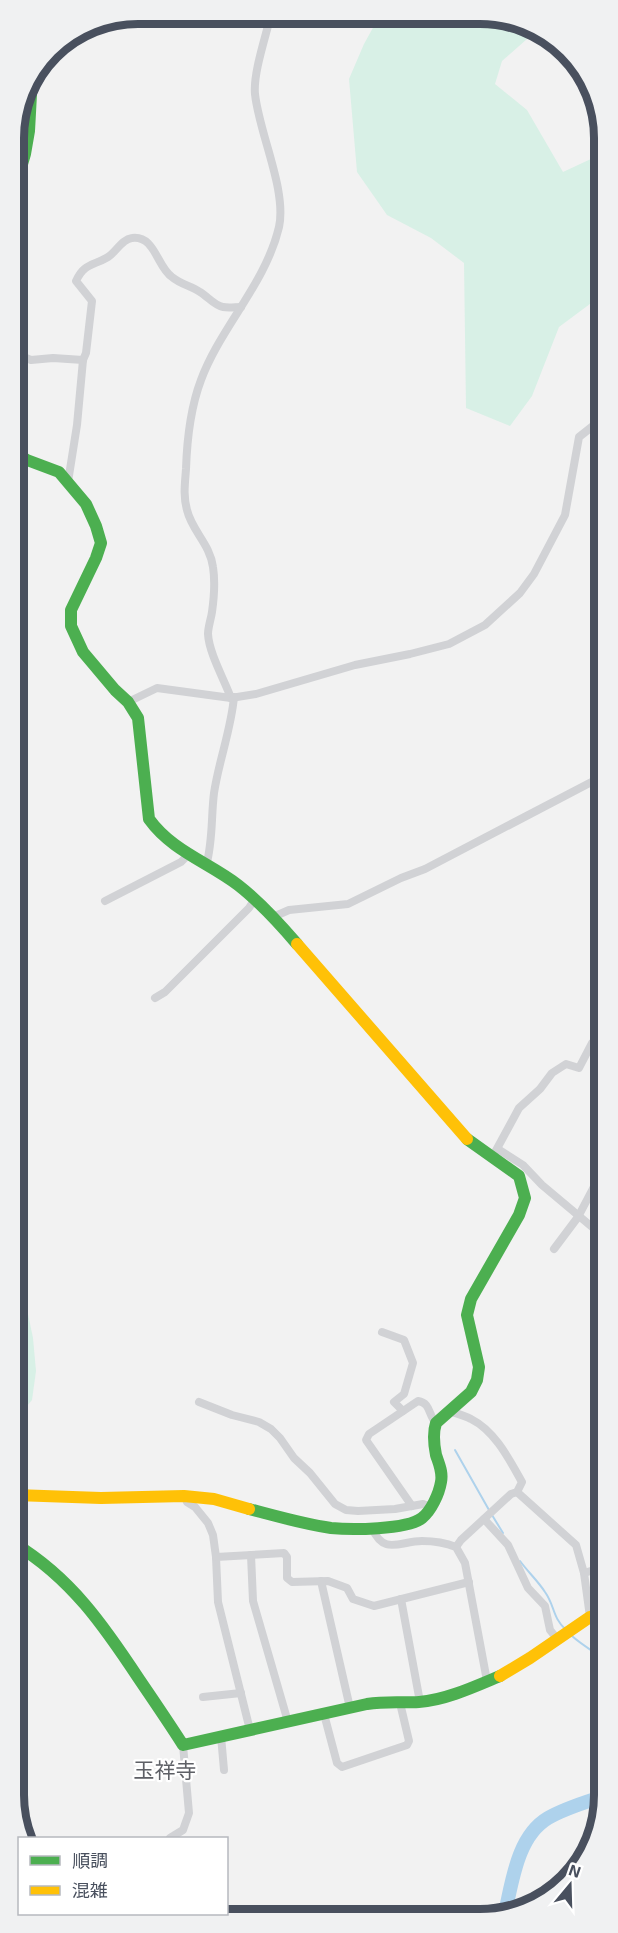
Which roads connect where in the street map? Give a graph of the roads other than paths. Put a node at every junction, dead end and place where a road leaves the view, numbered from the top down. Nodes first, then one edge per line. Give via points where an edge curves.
1 (269, 24) edge
2 (31, 101) edge
3 (24, 157) edge
4 (241, 307) junction
5 (24, 357) edge
6 (83, 360) junction
7 (594, 425) edge
8 (24, 458) edge
9 (68, 482) junction
10 (233, 697) junction
11 (128, 702) junction
12 (594, 781) edge
13 (189, 854) junction
14 (206, 866) junction
15 (254, 900) junction
16 (105, 901) dead end
17 (273, 917) junction
18 (155, 998) dead end
19 (594, 1041) edge
20 (496, 1153) junction
21 (594, 1187) edge
22 (578, 1217) junction
23 (594, 1229) edge
24 (554, 1249) dead end
25 (382, 1332) dead end
26 (199, 1402) dead end
27 (448, 1411) junction
28 (403, 1412) junction
29 (436, 1423) junction
30 (517, 1492) junction
31 (24, 1495) edge
32 (184, 1496) junction
33 (412, 1506) junction
34 (431, 1507) junction
35 (484, 1519) junction
36 (372, 1528) junction
37 (456, 1547) junction
38 (24, 1549) edge
39 (251, 1555) junction
40 (216, 1557) junction
41 (594, 1570) edge
42 (584, 1573) junction
43 (321, 1581) junction
44 (469, 1582) junction
45 (401, 1599) junction
46 (594, 1616) edge
47 (590, 1617) junction
48 (558, 1640) junction
49 (487, 1681) junction
50 (241, 1693) junction
51 (203, 1697) dead end
52 (420, 1702) junction
53 (400, 1703) junction
54 (350, 1708) junction
55 (324, 1714) junction
56 (288, 1722) junction
57 (250, 1730) junction
58 (221, 1736) junction
59 (183, 1745) junction
60 (224, 1770) dead end
61 (173, 1837) edge

1 - 4 street via 255,91 278,194 279,226 259,277
2 - 3 street
4 - 6 street via 221,307 200,291 172,278 145,239 126,240 107,258 80,272 76,281 92,301
4 - 10 street via 201,379 188,438 184,493 187,511 208,547 213,568 209,642
5 - 6 street
6 - 9 street
7 - 10 street via 579,437 565,515 534,574 520,593 485,625 448,644
8 - 9 street via 59,472
9 - 11 street via 86,504 101,543 70,610 71,626 83,652
10 - 11 street via 157,688
10 - 14 street
11 - 13 street via 138,718 149,819
12 - 17 street via 425,869 348,904 289,910
13 - 14 street
13 - 16 street via 181,862
14 - 15 street via 237,884
15 - 17 street
15 - 18 street
17 - 20 street via 467,1139 481,1150
19 - 20 street via 579,1068 566,1064 552,1073 519,1108
20 - 22 street via 523,1165
20 - 27 street via 519,1176 525,1198 471,1299 467,1314 479,1367 477,1380 471,1392
21 - 22 street
22 - 23 street
22 - 24 street
25 - 28 street via 404,1340 414,1363 404,1394 394,1402
26 - 33 street via 271,1428 335,1504 346,1510
27 - 29 street
27 - 30 street via 470,1418 496,1440 522,1482
28 - 29 street via 421,1401
28 - 33 street via 366,1440
29 - 34 street via 441,1482
30 - 35 street
30 - 42 street via 576,1545
31 - 32 street
32 - 36 street via 214,1499 316,1526
32 - 40 street via 208,1523
33 - 34 street
34 - 36 street via 421,1519 407,1525
35 - 37 street
35 - 48 street via 508,1545 528,1588 544,1606 550,1630
36 - 37 street via 380,1541 389,1546 421,1540
37 - 44 street
38 - 59 street via 42,1560 84,1603
39 - 40 street
39 - 43 street via 284,1553 287,1578 292,1582
39 - 56 street via 253,1601
40 - 50 street via 218,1602
41 - 42 street
42 - 47 street
43 - 45 street via 347,1588 353,1599 374,1606
43 - 54 street
44 - 45 street
44 - 49 street
45 - 52 street
46 - 47 street
47 - 48 street
48 - 49 street
49 - 52 street
50 - 51 street
50 - 57 street
52 - 53 street
53 - 54 street via 385,1701
53 - 55 street via 410,1741 407,1746 342,1767 337,1763
54 - 55 street
55 - 56 street
56 - 57 street
57 - 58 street
58 - 59 street
58 - 60 street
59 - 61 street via 189,1813 183,1830

